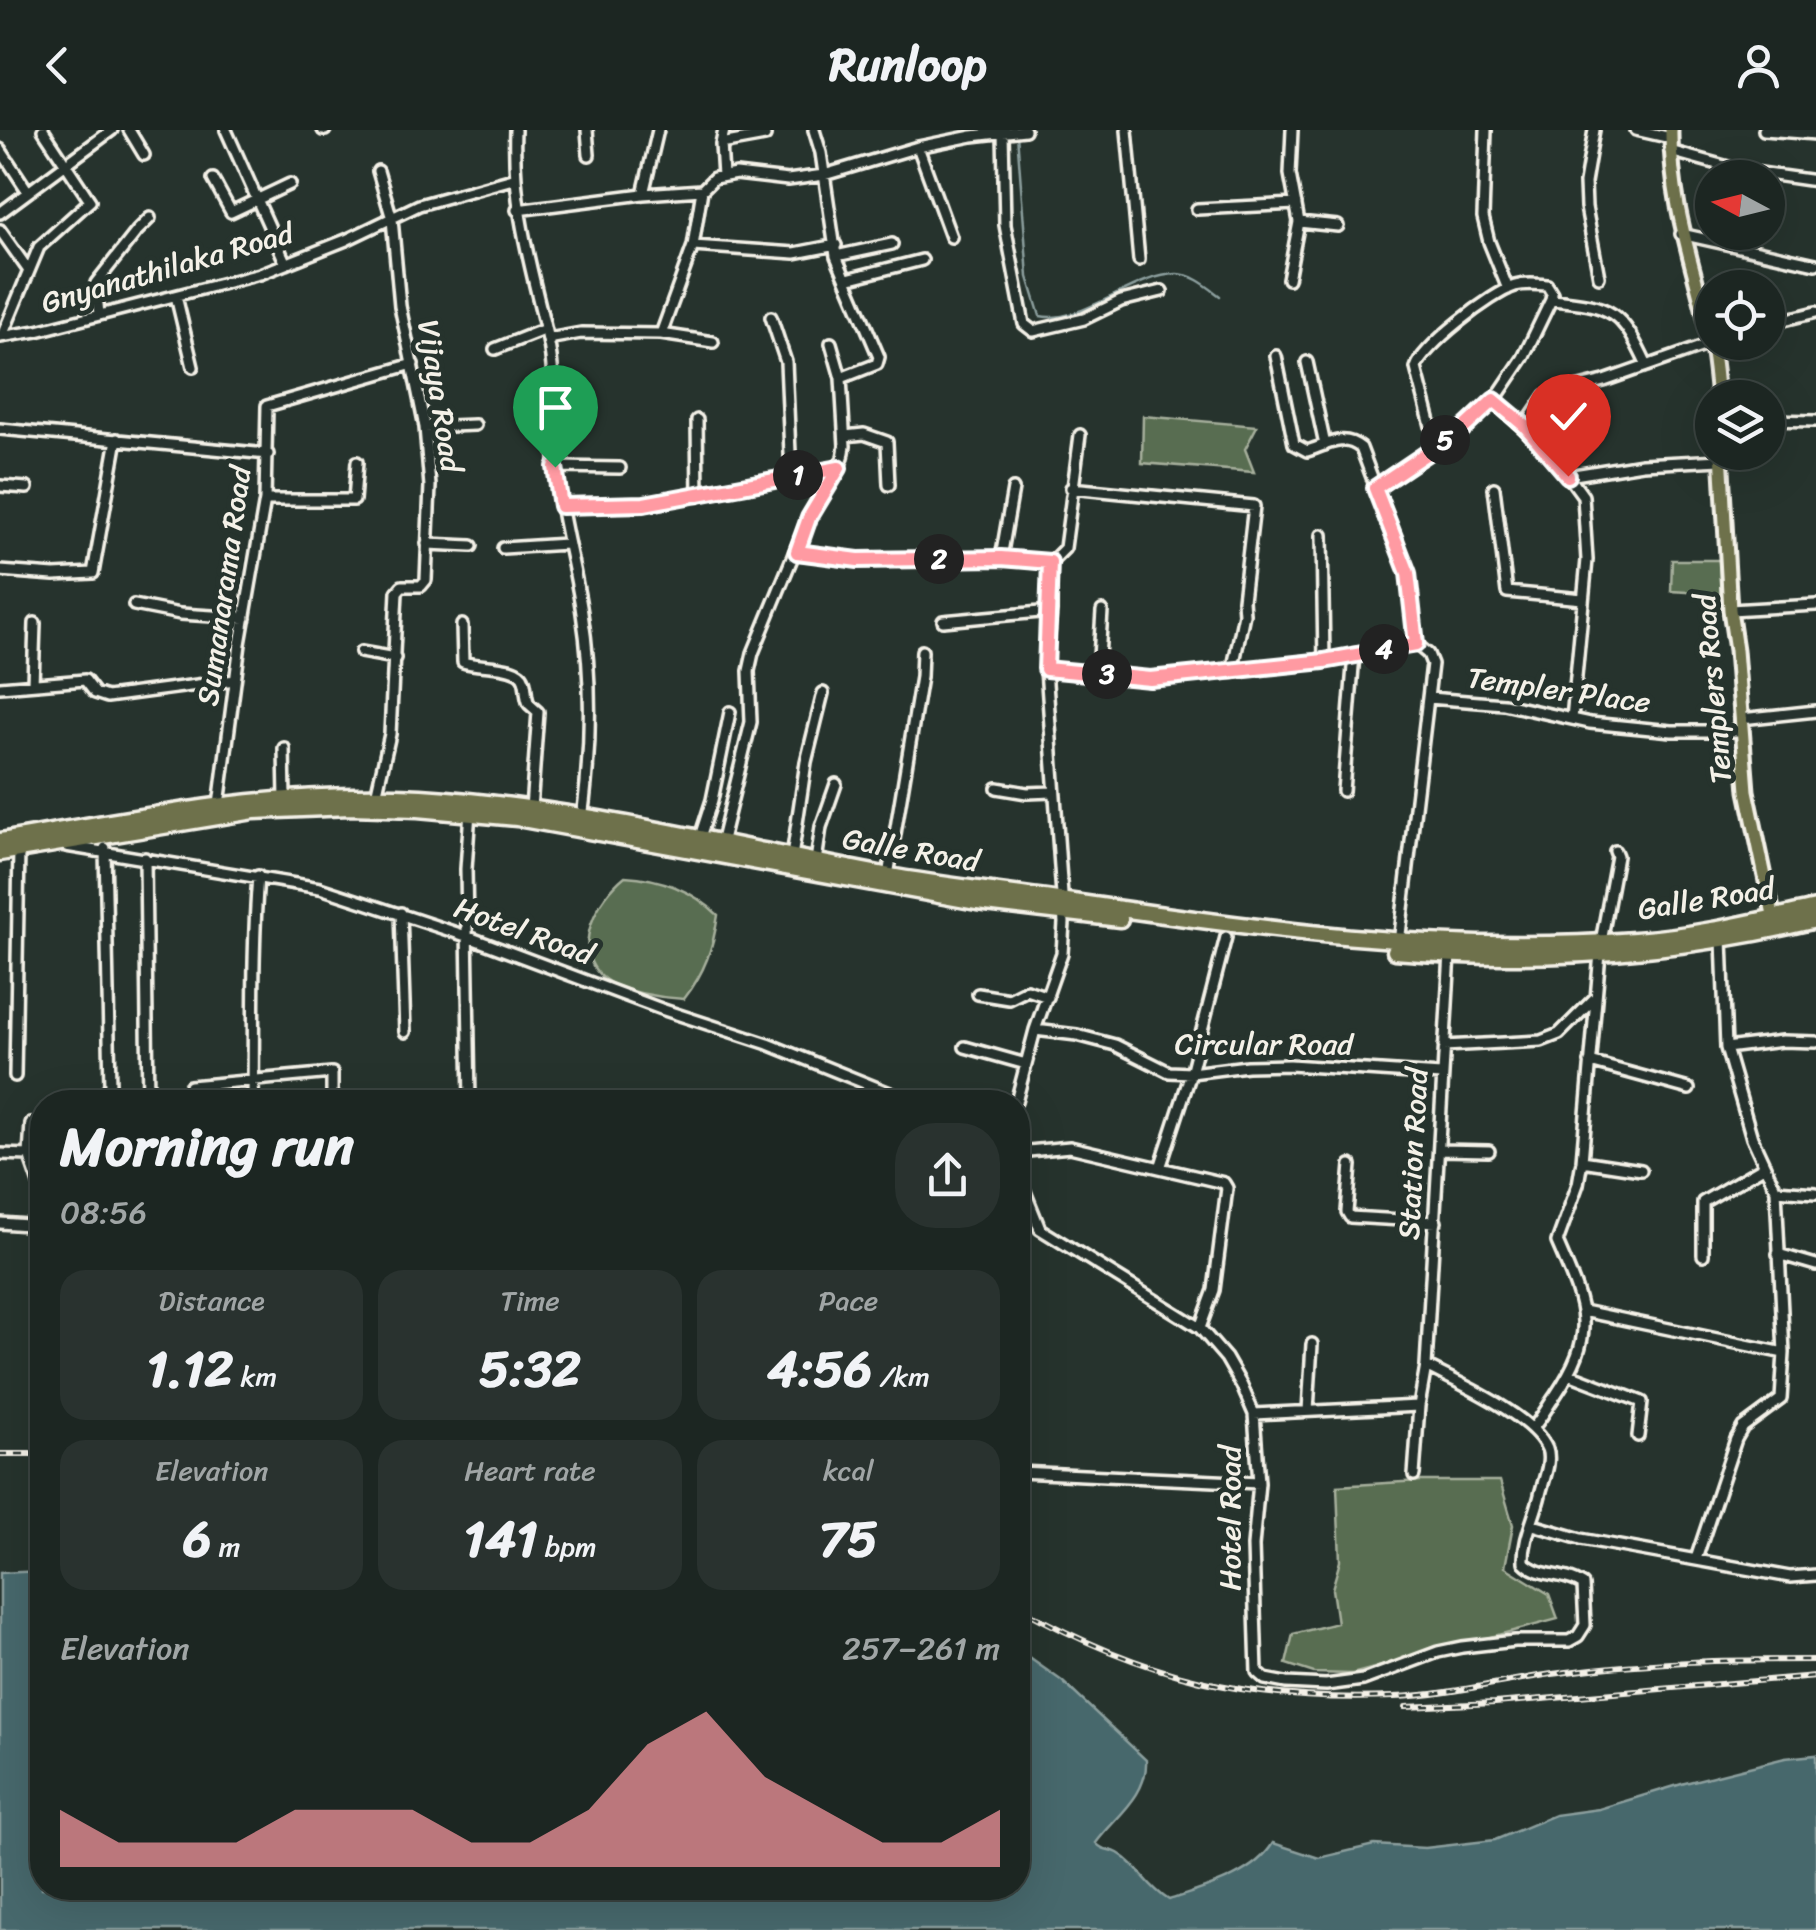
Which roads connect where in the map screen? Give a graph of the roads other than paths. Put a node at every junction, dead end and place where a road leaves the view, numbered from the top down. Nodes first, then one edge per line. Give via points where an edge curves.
1 (43, 130) edge
2 (112, 130) edge
3 (128, 130) edge
4 (226, 130) edge
5 (515, 130) edge
6 (587, 130) edge
7 (658, 130) edge
8 (724, 130) edge
9 (814, 130) edge
10 (1025, 130) edge
11 (1127, 130) edge
12 (1292, 130) edge
13 (1486, 130) edge
14 (1594, 130) edge
15 (1636, 130) edge
16 (1764, 130) edge
17 (1006, 132) edge
18 (972, 133) edge
19 (1816, 134) edge
20 (765, 136) dead end
21 (1670, 139) edge
22 (721, 144) junction
23 (918, 147) junction
24 (0, 149) edge
25 (144, 155) dead end
26 (589, 155) dead end
27 (67, 164) junction
28 (378, 170) dead end
29 (723, 176) junction
30 (824, 176) junction
31 (212, 179) dead end
32 (513, 179) junction
33 (1816, 181) edge
34 (290, 184) dead end
35 (27, 190) junction
36 (702, 190) junction
37 (643, 194) junction
38 (258, 200) junction
39 (1296, 204) junction
40 (1197, 209) dead end
41 (518, 210) junction
42 (0, 212) edge
43 (150, 218) dead end
44 (392, 220) junction
45 (1299, 222) junction
46 (1338, 226) dead end
47 (0, 230) edge
48 (1681, 234) junction
49 (950, 237) dead end
50 (892, 244) dead end
51 (693, 246) junction
52 (836, 251) junction
53 (922, 260) dead end
54 (1139, 260) dead end
55 (286, 264) junction
56 (1816, 264) edge
57 (29, 271) junction
58 (844, 275) junction
59 (1599, 277) dead end
60 (1288, 278) dead end
61 (1695, 282) edge
62 (1508, 289) junction
63 (1162, 291) dead end
64 (176, 296) junction
65 (1551, 300) junction
66 (1816, 312) edge
67 (100, 315) junction
68 (772, 317) dead end
69 (1785, 320) edge
70 (546, 334) junction
71 (661, 334) junction
72 (1, 337) edge
73 (713, 342) dead end
74 (831, 343) dead end
75 (495, 349) dead end
76 (1695, 349) edge
77 (1276, 356) dead end
78 (1307, 362) dead end
79 (413, 364) junction
80 (192, 366) dead end
81 (1647, 366) junction
82 (841, 378) junction
83 (1494, 400) junction
84 (696, 420) dead end
85 (1785, 420) edge
86 (1816, 421) edge
87 (476, 425) dead end
88 (425, 426) junction
89 (1525, 426) junction
90 (0, 429) edge
91 (1080, 435) dead end
92 (845, 436) junction
93 (116, 440) junction
94 (1325, 445) junction
95 (1436, 445) junction
96 (268, 454) junction
97 (1695, 459) edge
98 (357, 462) dead end
99 (555, 467) junction
100 (620, 468) dead end
101 (839, 468) junction
102 (1722, 470) edge
103 (791, 476) junction
104 (1568, 476) junction
105 (889, 485) dead end
106 (0, 486) edge
107 (27, 488) dead end
108 (1072, 488) junction
109 (1375, 488) junction
110 (1494, 488) dead end
111 (1013, 489) dead end
112 (698, 496) junction
113 (265, 500) junction
114 (561, 506) junction
115 (1322, 535) dead end
116 (427, 544) junction
117 (566, 544) junction
118 (472, 546) dead end
119 (503, 548) dead end
120 (797, 552) junction
121 (1001, 558) junction
122 (1050, 562) junction
123 (0, 571) edge
124 (1583, 599) junction
125 (1816, 604) edge
126 (134, 605) dead end
127 (1730, 610) junction
128 (1051, 611) junction
129 (1102, 611) dead end
130 (245, 618) junction
131 (943, 621) dead end
132 (35, 624) dead end
133 (462, 625) dead end
134 (1416, 644) junction
135 (922, 651) dead end
136 (361, 652) dead end
137 (1354, 654) junction
138 (395, 658) junction
139 (1324, 661) junction
140 (1046, 669) junction
141 (1232, 672) junction
142 (1098, 673) junction
143 (235, 680) junction
144 (33, 684) junction
145 (0, 687) edge
146 (823, 693) dead end
147 (1429, 698) junction
148 (1816, 711) edge
149 (730, 712) dead end
150 (1572, 719) junction
151 (1741, 725) junction
152 (284, 748) dead end
153 (836, 784) dead end
154 (998, 788) dead end
155 (1343, 790) dead end
156 (1053, 792) junction
157 (376, 796) junction
158 (285, 799) junction
159 (219, 805) junction
160 (471, 807) junction
161 (531, 808) junction
162 (581, 823) junction
163 (103, 837) junction
164 (700, 837) junction
165 (1, 841) edge
166 (720, 848) junction
167 (18, 850) junction
168 (1616, 851) dead end
169 (792, 857) junction
170 (144, 858) junction
171 (816, 862) junction
172 (258, 876) junction
173 (888, 876) junction
174 (1062, 906) junction
175 (1816, 908) edge
176 (402, 913) junction
177 (1816, 920) edge
178 (1775, 923) junction
179 (466, 936) junction
180 (1226, 937) dead end
181 (1722, 939) junction
182 (1399, 943) junction
183 (1600, 947) junction
184 (1450, 951) junction
185 (978, 994) dead end
186 (1596, 996) junction
187 (1048, 997) junction
188 (1035, 1030) junction
189 (404, 1032) dead end
190 (1816, 1042) edge
191 (1444, 1046) junction
192 (965, 1047) dead end
193 (1726, 1048) junction
194 (1590, 1062) junction
195 (1026, 1064) junction
196 (1191, 1073) junction
197 (1441, 1075) junction
198 (15, 1076) dead end
199 (253, 1081) junction
200 (190, 1086) dead end
201 (1688, 1089) dead end
202 (107, 1090) edge
203 (148, 1090) edge
204 (253, 1090) edge
205 (332, 1090) edge
206 (470, 1090) edge
207 (882, 1090) edge
208 (1019, 1090) edge
209 (30, 1144) edge
210 (1441, 1150) junction
211 (1030, 1151) edge
212 (1489, 1151) dead end
213 (0, 1154) edge
214 (29, 1155) junction
215 (30, 1158) edge
216 (1582, 1161) junction
217 (1351, 1164) dead end
218 (1765, 1166) junction
219 (1160, 1168) junction
220 (1641, 1170) dead end
221 (1776, 1190) junction
222 (1816, 1192) edge
223 (1030, 1208) edge
224 (1032, 1214) joint
225 (1436, 1222) junction
226 (0, 1223) edge
227 (30, 1225) edge
228 (1778, 1254) junction
229 (1702, 1255) dead end
230 (1816, 1265) edge
231 (1582, 1310) junction
232 (1200, 1328) junction
233 (1312, 1344) dead end
234 (1784, 1352) junction
235 (1426, 1366) junction
236 (1570, 1374) junction
237 (1418, 1406) junction
238 (1308, 1412) junction
239 (1254, 1414) junction
240 (1532, 1429) junction
241 (1638, 1436) dead end
242 (1030, 1473) edge
243 (1414, 1475) dead end
244 (1258, 1483) junction
245 (1533, 1526) junction
246 (1696, 1559) junction
247 (1816, 1575) edge

1 - 27 street
2 - 27 street
3 - 25 street
4 - 38 street
5 - 32 street
6 - 26 street
7 - 37 street
8 - 22 street
9 - 30 street
10 - 17 street
11 - 54 street
12 - 39 street
13 - 62 street via 1483,217
14 - 59 street via 1585,183
15 - 21 street
16 - 19 street
17 - 18 street
17 - 63 street via 1005,226 1024,324 1033,332
18 - 23 street
20 - 22 street
21 - 33 street via 1739,170
21 - 48 main road
22 - 29 street
23 - 30 street
23 - 49 street
24 - 35 street
27 - 35 street
27 - 57 street via 90,201 39,248
28 - 44 street, Vijaya Road
29 - 30 street
29 - 36 street
30 - 52 street
31 - 38 street via 228,211
32 - 41 street
32 - 44 street, Gnyanathilaka Road via 419,204
34 - 38 street
35 - 42 street
36 - 37 street
36 - 51 street
37 - 41 street
38 - 55 street
39 - 40 street
39 - 45 street
41 - 70 street
43 - 67 street via 96,283
44 - 55 street, Gnyanathilaka Road
44 - 79 street, Vijaya Road
45 - 46 street
45 - 60 street
47 - 57 street
48 - 56 street
48 - 61 main road
50 - 52 street
51 - 52 street
51 - 71 street
52 - 58 street
53 - 58 street
55 - 64 street, Gnyanathilaka Road
57 - 72 street
58 - 82 street via 878,364
62 - 65 street via 1547,286
62 - 95 street via 1417,362
64 - 67 street, Gnyanathilaka Road
64 - 80 street
65 - 81 street via 1610,312 1628,326
65 - 83 street
66 - 69 street
67 - 72 street, Gnyanathilaka Road
68 - 103 street via 786,362
70 - 71 street
70 - 75 street
70 - 99 street
71 - 73 street
74 - 82 street
76 - 81 street
77 - 94 street via 1294,444 1307,451
78 - 94 street
79 - 88 street, Vijaya Road
79 - 96 street, Sumanarama Road via 266,406
81 - 89 street via 1546,395
82 - 92 street
83 - 89 street
83 - 95 street
84 - 112 street
85 - 86 street
87 - 88 street
88 - 116 street, Vijaya Road
89 - 104 street
90 - 93 street
91 - 108 street
92 - 101 street
92 - 105 street via 888,442
93 - 96 street
93 - 123 street via 94,573
94 - 109 street via 1353,441
95 - 109 street
96 - 113 street, Sumanarama Road
97 - 104 street
98 - 113 street via 354,500
99 - 100 street
99 - 114 street
101 - 103 street
101 - 120 street
102 - 127 main road, Templers Road
103 - 112 street
104 - 124 street via 1583,496
106 - 107 street
108 - 122 street via 1065,548
108 - 141 street via 1254,506
109 - 134 street via 1408,573
110 - 124 street via 1507,592
111 - 121 street
112 - 114 street
113 - 130 street, Sumanarama Road
114 - 117 street
115 - 139 street
116 - 118 street
116 - 138 street, Vijaya Road via 426,580 397,592
117 - 119 street
117 - 162 street via 588,665
120 - 121 street via 858,560
120 - 166 street via 753,654 751,722
121 - 122 street
122 - 128 street
124 - 150 street
125 - 127 street
126 - 130 street
127 - 151 main road, Templers Road
128 - 131 street
128 - 140 street
129 - 142 street
130 - 143 street, Sumanarama Road
132 - 144 street
133 - 161 street via 463,662 516,670 538,712
134 - 137 street
134 - 147 street via 1432,664
135 - 173 street
136 - 138 street
137 - 139 street
137 - 155 street
138 - 157 street, Vijaya Road via 390,734
139 - 141 street
140 - 142 street
140 - 156 street
141 - 142 street via 1150,679
143 - 144 street via 107,697 85,680
143 - 159 street, Sumanarama Road
144 - 145 street
146 - 169 street
147 - 150 street, Templer Place
147 - 182 street
148 - 151 street, Templer Place
149 - 164 street
150 - 151 street, Templer Place via 1672,731
151 - 178 main road, Templers Road via 1746,791
152 - 158 street
153 - 171 street
154 - 156 street
156 - 174 street
157 - 158 highway, Galle Road
157 - 160 highway, Galle Road
158 - 159 highway, Galle Road
159 - 163 highway, Galle Road
160 - 161 highway, Galle Road
160 - 162 highway, Galle Road
160 - 163 highway, Galle Road via 269,810
160 - 179 street
161 - 162 highway, Galle Road
162 - 164 highway, Galle Road
162 - 166 highway, Galle Road
163 - 165 highway, Galle Road
163 - 167 highway, Galle Road
163 - 170 street, Hotel Road
163 - 202 street
164 - 166 highway, Galle Road
165 - 167 highway, Galle Road
166 - 169 highway, Galle Road
166 - 174 highway, Galle Road via 977,902
167 - 198 street
168 - 183 street
169 - 171 highway, Galle Road
170 - 172 street, Hotel Road
170 - 203 street
171 - 173 highway, Galle Road
172 - 176 street, Hotel Road
172 - 199 street
173 - 174 highway, Galle Road
174 - 182 highway, Galle Road
174 - 184 highway, Galle Road via 1360,949
174 - 187 street via 1062,953
175 - 178 highway, Galle Road
176 - 179 street, Hotel Road
176 - 189 street
177 - 178 highway, Galle Road
178 - 181 highway, Galle Road
178 - 183 highway, Galle Road
179 - 206 street
179 - 207 street, Hotel Road
180 - 196 street
181 - 183 highway, Galle Road
181 - 193 street
182 - 184 highway, Galle Road
183 - 184 highway, Galle Road
183 - 186 street
184 - 191 street, Station Road
185 - 187 street via 1009,999 1026,990
186 - 191 street via 1558,1034 1542,1040
186 - 194 street
187 - 188 street
188 - 195 street
188 - 196 street, Circular Road via 1098,1040 1156,1068
190 - 193 street
191 - 197 street, Station Road
192 - 195 street
193 - 218 street
194 - 201 street
194 - 216 street
195 - 208 street
196 - 197 street, Circular Road via 1290,1066
196 - 219 street
197 - 210 street, Station Road
199 - 200 street
199 - 204 street
199 - 205 street via 332,1073
209 - 214 street
210 - 212 street
210 - 225 street, Station Road
211 - 219 street via 1070,1146
213 - 214 street
214 - 215 street
216 - 220 street
216 - 231 street via 1557,1242
217 - 225 street via 1350,1217
218 - 221 street
218 - 229 street via 1703,1202
219 - 232 street via 1227,1188 1214,1290
221 - 222 street
221 - 228 street
223 - 224 street, Hotel Road
224 - 232 street, Hotel Road via 1046,1234
225 - 235 street, Station Road
226 - 227 street
228 - 230 street
228 - 234 street
231 - 234 street
231 - 236 street via 1582,1348
232 - 239 street, Hotel Road via 1226,1358
233 - 238 street
234 - 246 street via 1780,1399 1736,1439
235 - 237 street, Station Road
235 - 240 street
236 - 240 street
236 - 241 street via 1642,1402
237 - 238 street
237 - 243 street, Station Road
238 - 239 street
239 - 244 street, Hotel Road
240 - 245 street via 1549,1459
242 - 244 street
244 - 245 street, Hotel Road via 1257,1672 1286,1684 1363,1680 1462,1647 1578,1636 1586,1624 1584,1585 1524,1562
245 - 246 street
246 - 247 street via 1790,1577

